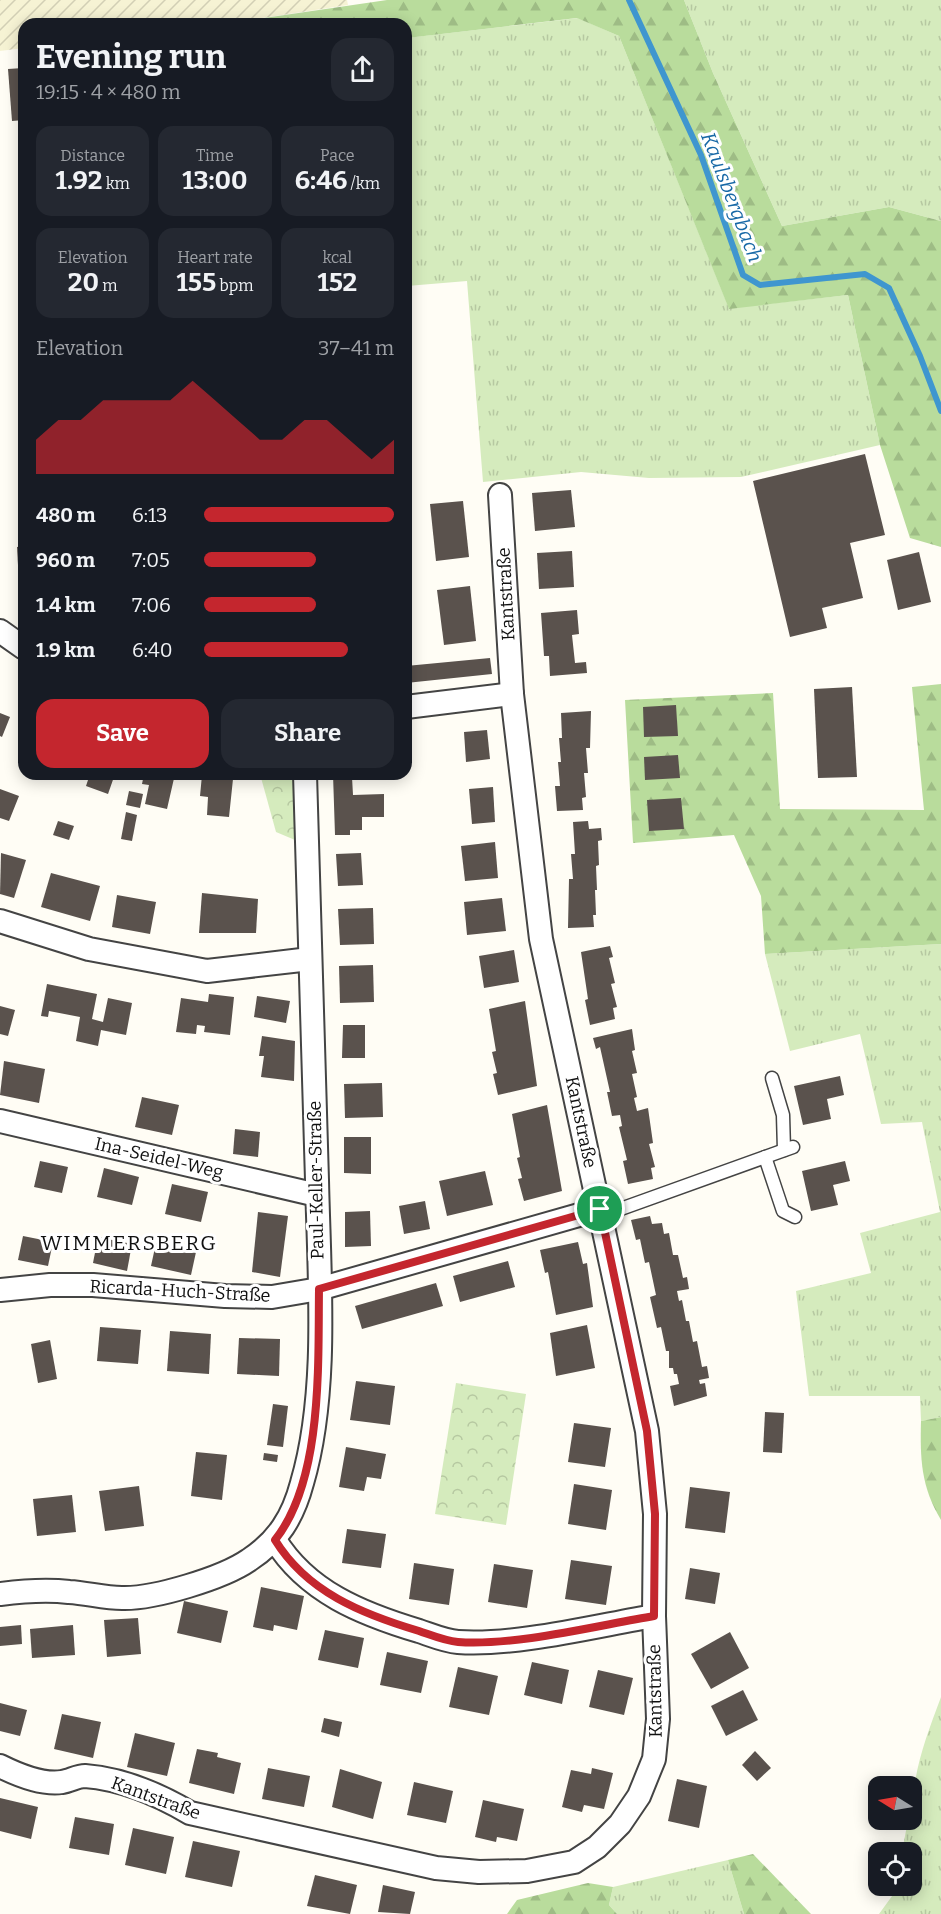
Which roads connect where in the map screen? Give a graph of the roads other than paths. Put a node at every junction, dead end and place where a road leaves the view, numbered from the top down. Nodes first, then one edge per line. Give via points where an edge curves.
1 (500, 495) dead end
2 (0, 631) edge
3 (18, 644) edge
4 (512, 694) junction
5 (412, 706) edge
6 (305, 780) edge
7 (0, 921) edge
8 (310, 959) junction
9 (772, 1078) dead end
10 (0, 1121) edge
11 (765, 1157) junction
12 (317, 1195) junction
13 (600, 1209) junction
14 (795, 1217) dead end
15 (319, 1289) junction
16 (0, 1290) edge
17 (275, 1540) junction
18 (0, 1594) edge
19 (654, 1616) junction
20 (0, 1766) edge

1 - 4 street, Kantstraße
2 - 3 street
4 - 5 street
4 - 13 street, Kantstraße via 541,939
6 - 8 street, Paul-Keller-Straße
7 - 8 street via 89,949 207,971
8 - 12 street, Paul-Keller-Straße
9 - 11 lane via 788,1148
10 - 12 street, Ina-Seidel-Weg
11 - 13 lane via 615,1211
11 - 14 lane via 783,1211
12 - 15 street, Paul-Keller-Straße
13 - 15 street, Ricarda-Huch-Straße
13 - 19 street, Kantstraße via 647,1431 655,1514
15 - 16 street, Ricarda-Huch-Straße via 272,1297 93,1286
15 - 17 street, Paul-Keller-Straße via 318,1391 312,1434 295,1506
17 - 18 street, Paul-Keller-Straße via 220,1576 125,1599 43,1590
17 - 19 street via 287,1560 320,1589 361,1612 456,1642 492,1642
19 - 20 street, Kantstraße via 658,1719 654,1759 639,1796 620,1824 597,1847 574,1862 527,1871 435,1868 190,1813 161,1796 122,1783 82,1776 44,1782

